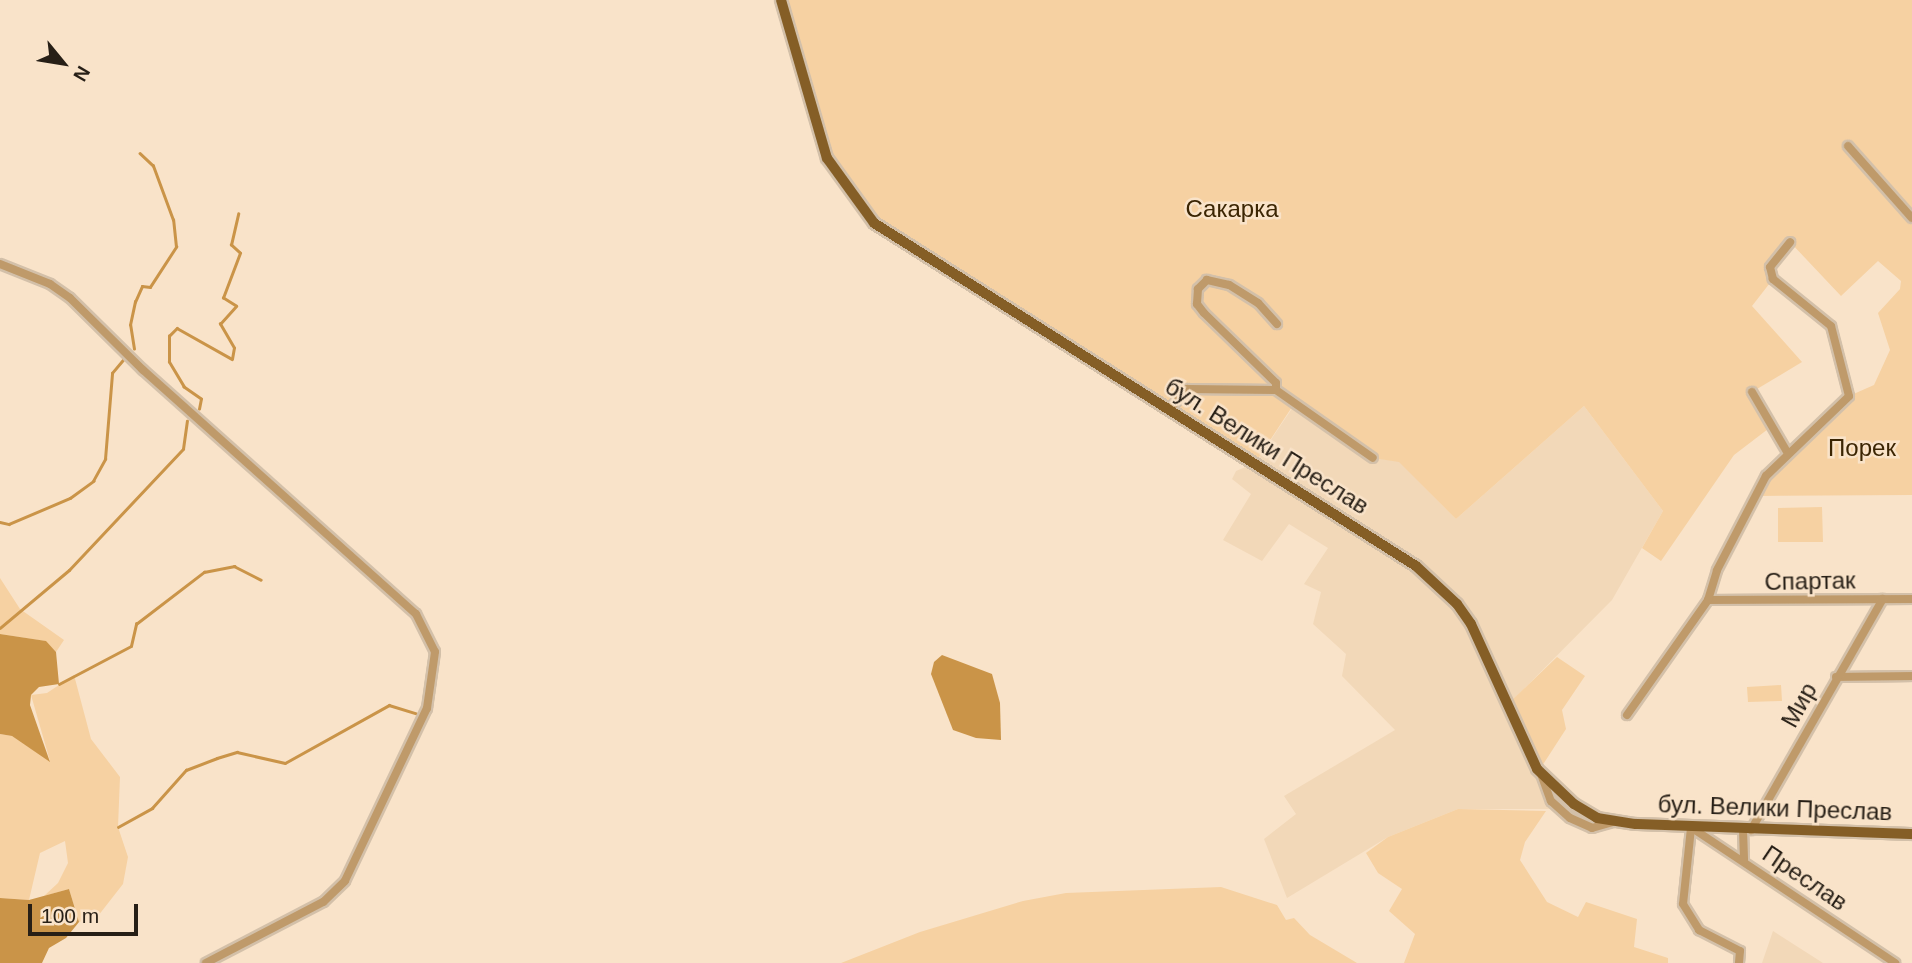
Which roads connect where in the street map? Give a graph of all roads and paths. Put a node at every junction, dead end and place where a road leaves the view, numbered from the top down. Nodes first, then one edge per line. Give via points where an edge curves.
1 (780, 0) edge
2 (1848, 146) dead end
3 (1912, 218) edge
4 (1790, 242) dead end
5 (0, 264) edge
6 (1277, 324) dead end
7 (1276, 390) junction
8 (1752, 392) dead end
9 (1169, 410) junction
10 (1787, 452) junction
11 (1373, 458) dead end
12 (1882, 599) junction
13 (1912, 599) edge
14 (1708, 600) junction
15 (1912, 676) edge
16 (1836, 677) junction
17 (1627, 715) dead end
18 (1529, 748) junction
19 (1636, 824) junction
20 (1691, 828) junction
21 (1747, 830) junction
22 (1912, 834) edge
23 (1744, 860) junction
24 (206, 963) edge
25 (1740, 963) edge
26 (1895, 963) edge

1 - 9 main road, бул. Велики Преслав via 817,136 839,181 856,203 910,249
2 - 3 street
4 - 10 street via 1770,267 1773,279 1831,327 1849,396
5 - 24 street via 50,284 70,298 416,614 435,652 426,708 345,881 323,902
6 - 7 street via 1258,303 1228,285 1207,280 1198,289 1197,304 1276,383
7 - 9 street via 1187,389
7 - 11 street
8 - 10 street
9 - 18 main road, бул. Велики Преслав via 1400,554 1442,590 1471,624
10 - 14 street via 1766,476 1743,518
12 - 13 street, Спартак
12 - 14 street, Спартак
12 - 16 street, Мир
14 - 17 street
15 - 16 street
16 - 21 street, Мир
18 - 19 main road, бул. Велики Преслав via 1574,795
18 - 19 main road, бул. Велики Преслав via 1541,774 1574,804 1614,822
19 - 20 main road, бул. Велики Преслав
20 - 21 main road, бул. Велики Преслав
20 - 23 street, Преслав
20 - 25 street via 1683,904 1699,930 1740,951
21 - 22 main road, бул. Велики Преслав
21 - 23 street
23 - 26 street, Преслав

